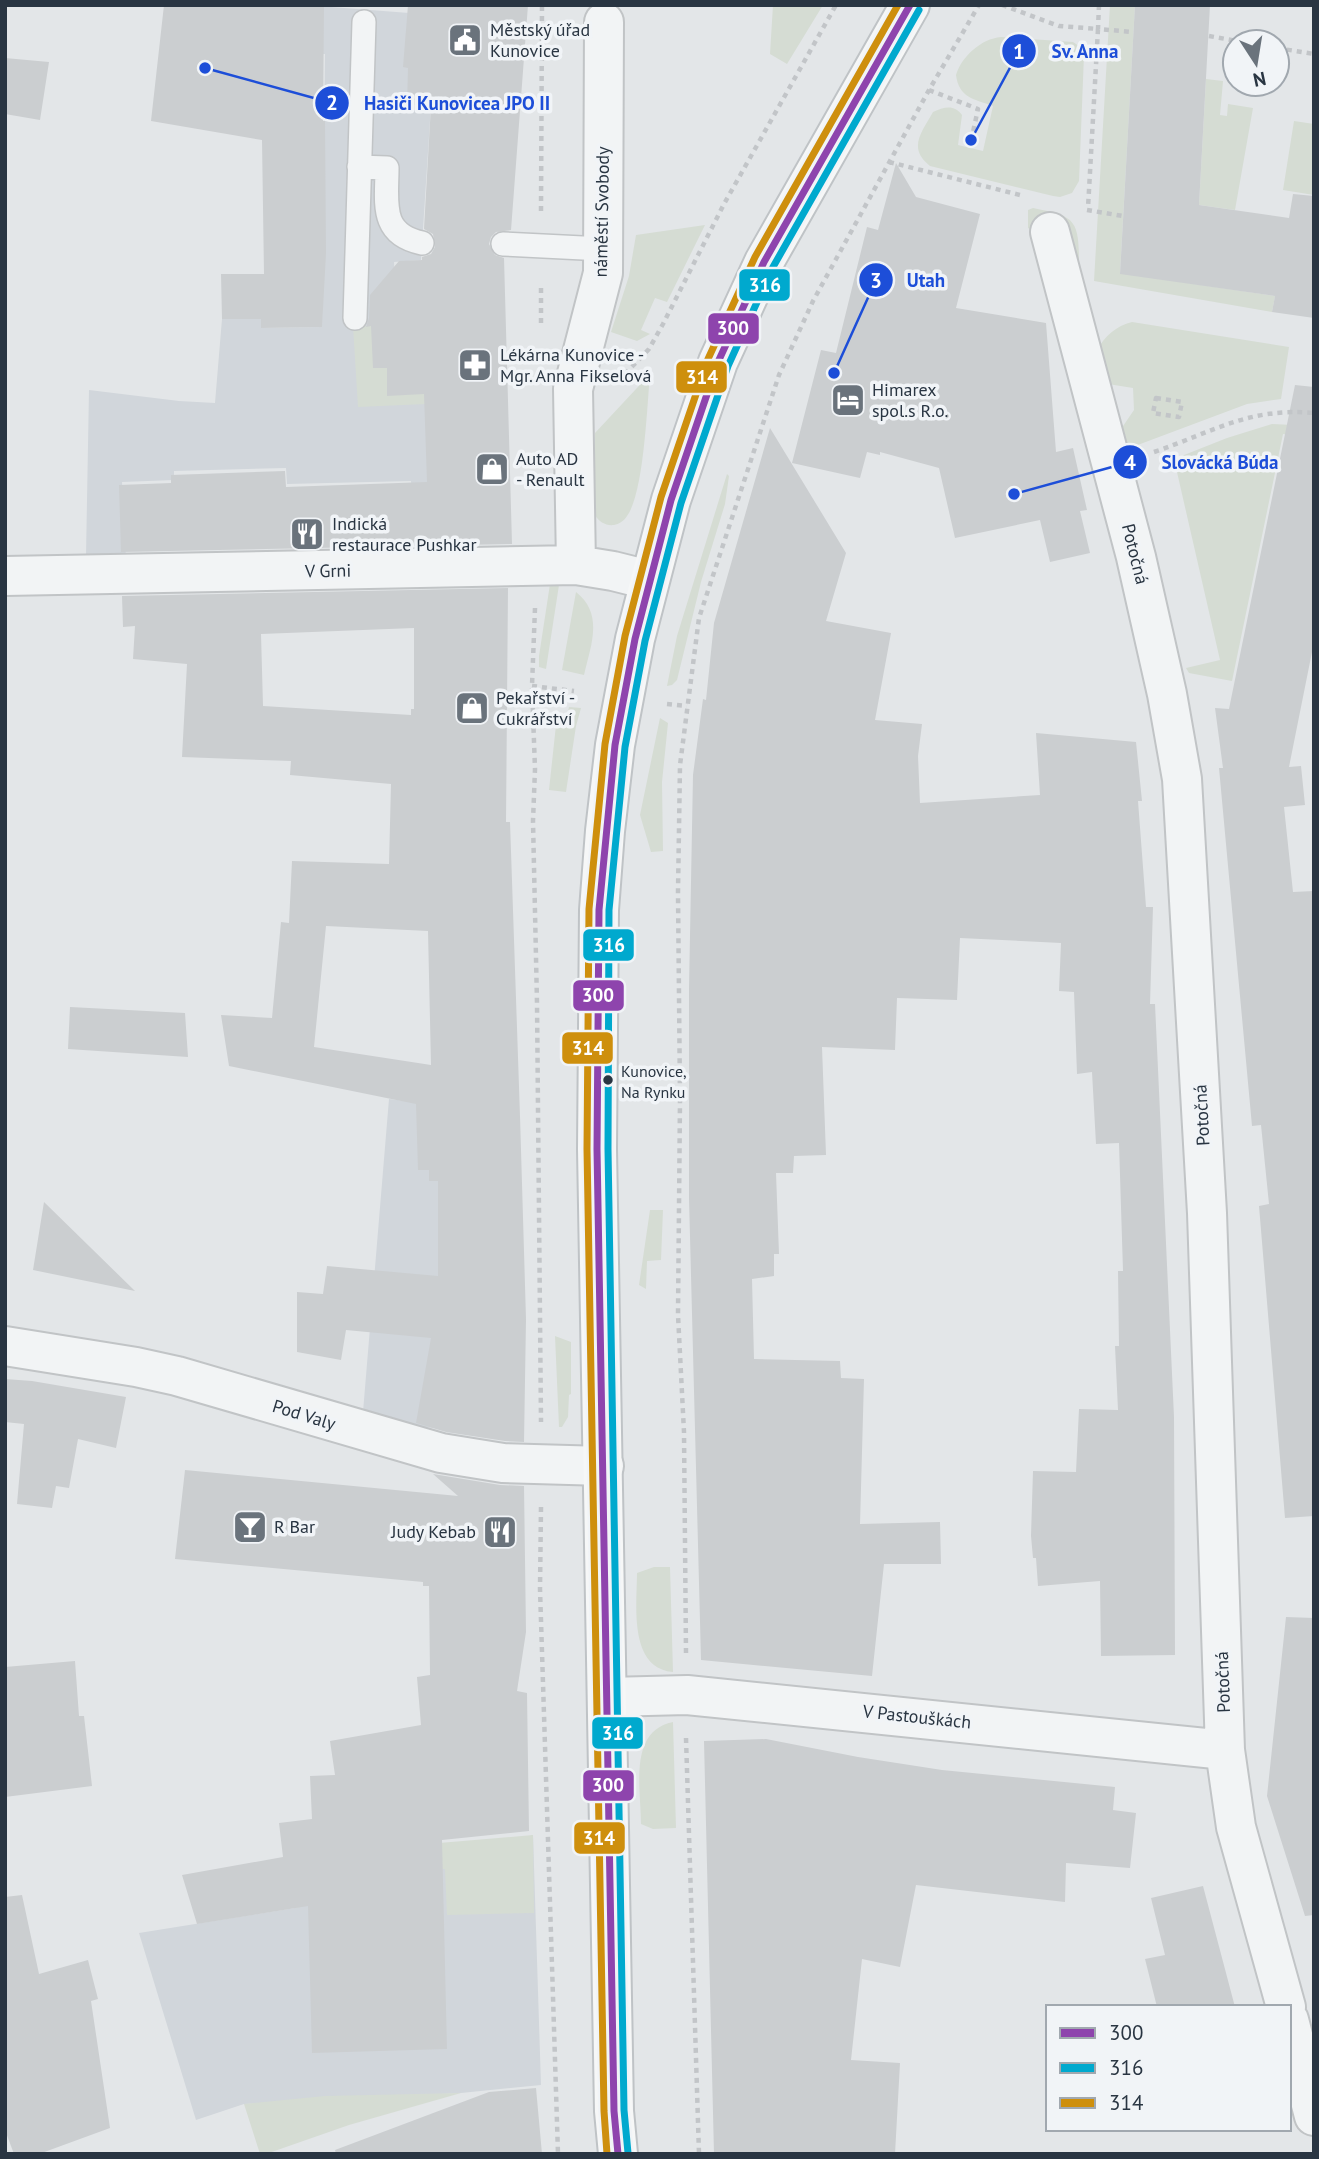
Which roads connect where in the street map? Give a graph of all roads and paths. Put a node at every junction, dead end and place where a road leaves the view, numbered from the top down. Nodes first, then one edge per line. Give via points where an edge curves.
1 (542, 5) edge
2 (836, 5) edge
3 (909, 5) edge
4 (979, 5) edge
5 (1002, 5) edge
6 (1099, 5) edge
7 (364, 22) dead end
8 (604, 22) dead end
9 (1098, 29) junction
10 (1133, 32) dead end
11 (1209, 36) dead end
12 (1221, 38) edge
13 (1291, 50) edge
14 (1314, 54) edge
15 (929, 90) junction
16 (973, 132) dead end
17 (889, 162) junction
18 (359, 167) junction
19 (1030, 197) dead end
20 (1088, 210) junction
21 (1123, 216) dead end
22 (1063, 220) joint
23 (1087, 223) dead end
24 (422, 243) dead end
25 (503, 244) dead end
26 (541, 245) junction
27 (603, 249) junction
28 (355, 318) dead end
29 (541, 327) dead end
30 (573, 408) junction
31 (1314, 412) edge
32 (1179, 417) joint
33 (1111, 466) junction
34 (576, 565) junction
35 (539, 567) junction
36 (5, 576) edge
37 (649, 580) junction
38 (532, 686) junction
39 (574, 691) dead end
40 (667, 704) dead end
41 (687, 706) junction
42 (5, 1346) edge
43 (542, 1464) junction
44 (604, 1466) junction
45 (687, 1695) junction
46 (608, 1697) junction
47 (1225, 1750) junction
48 (1285, 2005) edge
49 (1291, 2025) edge
50 (1308, 2066) edge
51 (1314, 2116) edge
52 (558, 2154) edge
53 (618, 2154) edge
54 (699, 2154) edge

1 - 26 path
2 - 30 path via 649,349 615,382
3 - 37 main road via 738,315 698,415
4 - 15 path
5 - 9 path via 1059,26
6 - 9 path
7 - 18 lane
8 - 27 street, náměstí Svobody
9 - 10 path
9 - 20 path
11 - 12 path
13 - 14 path
15 - 16 path via 978,109
15 - 17 path
17 - 19 path
17 - 41 path via 813,301 779,375 699,618
18 - 24 lane via 387,168 391,225 408,240
18 - 28 lane
20 - 21 path
20 - 22 path
20 - 23 path
22 - 33 street, Potočná
25 - 26 lane
26 - 27 lane
26 - 29 path
27 - 30 street, náměstí Svobody via 602,282 575,373
30 - 34 street, náměstí Svobody
31 - 33 path via 1255,414
32 - 32 path via 1153,413 1156,398 1182,402
33 - 47 street, Potočná via 1157,647 1182,779 1208,1213
34 - 35 street, V Grni
34 - 37 street, V Grni
35 - 36 street, V Grni
35 - 38 path
37 - 44 main road via 615,745 599,910 597,1149
38 - 39 path
38 - 43 path
40 - 41 path
41 - 45 path via 680,765 678,892 678,1315
42 - 43 street, Pod Valy via 177,1376 441,1453
43 - 44 street, Pod Valy
43 - 52 path via 540,1589
44 - 46 main road
45 - 46 street, V Pastouškách
45 - 47 street, V Pastouškách
45 - 54 path
46 - 53 main road
47 - 48 street, Potočná via 1236,1827
49 - 50 street
50 - 51 street

